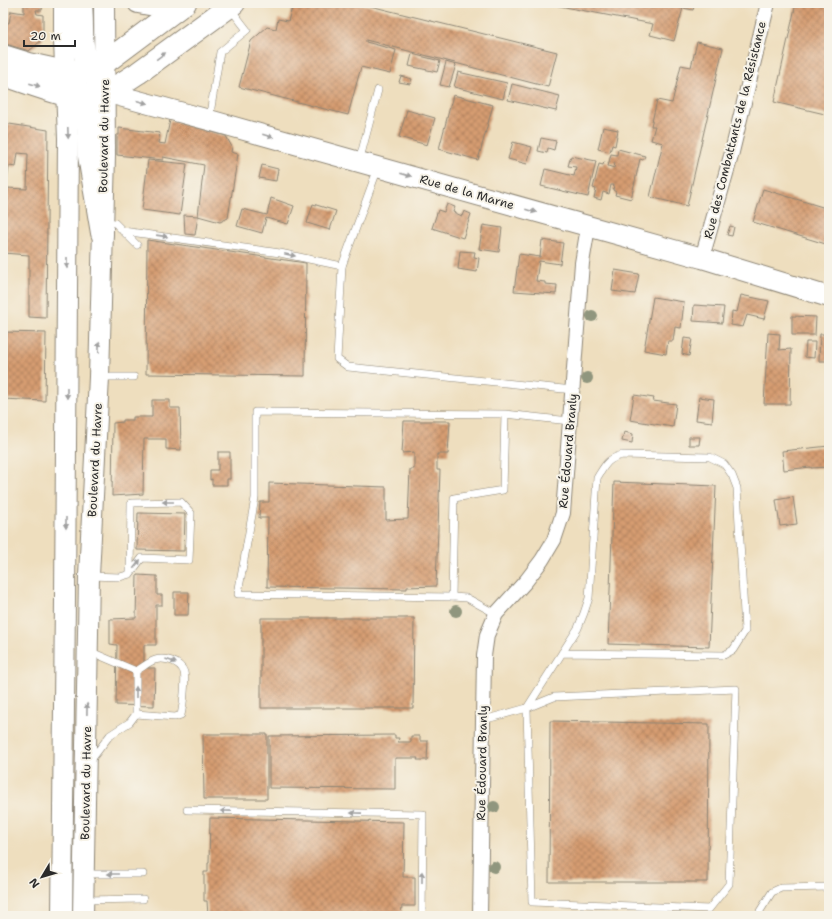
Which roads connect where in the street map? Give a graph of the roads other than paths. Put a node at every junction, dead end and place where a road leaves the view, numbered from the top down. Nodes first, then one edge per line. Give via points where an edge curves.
1 (64, 3) edge
2 (81, 3) edge
3 (104, 3) edge
4 (138, 3) edge
5 (165, 3) edge
6 (185, 3) edge
7 (768, 3) edge
8 (231, 5) edge
9 (3, 56) edge
10 (97, 66) junction
11 (65, 72) junction
12 (3, 75) edge
13 (378, 90) dead end
14 (105, 92) junction
15 (74, 96) junction
16 (209, 120) junction
17 (359, 162) junction
18 (378, 168) junction
19 (588, 227) junction
20 (109, 229) junction
21 (137, 245) dead end
22 (702, 258) junction
23 (342, 266) junction
24 (829, 296) edge
25 (99, 376) junction
26 (134, 377) dead end
27 (573, 390) junction
28 (505, 414) junction
29 (570, 421) junction
30 (130, 574) junction
31 (89, 576) junction
32 (452, 598) junction
33 (496, 614) junction
34 (88, 650) junction
35 (562, 653) junction
36 (136, 671) junction
37 (527, 708) junction
38 (136, 714) junction
39 (483, 720) junction
40 (86, 766) junction
41 (187, 810) dead end
42 (84, 874) junction
43 (143, 874) dead end
44 (829, 887) edge
45 (143, 899) dead end
46 (83, 908) edge
47 (62, 916) edge
48 (422, 916) edge
49 (480, 916) edge
50 (760, 916) edge

1 - 11 main road
2 - 10 main road via 83,51
3 - 10 main road, Boulevard du Havre
4 - 5 main road
6 - 10 main road
7 - 22 street, Rue des Combattants de la Résistance via 731,156
14 -> 8 main road via 138,73
8 - 16 lane via 247,30 220,52
9 - 11 main road
10 - 11 main road
10 - 14 main road
11 - 15 main road via 75,85
12 -> 15 main road
13 - 17 lane
14 - 15 main road via 89,97
14 -> 16 main road, Rue de la Marne
14 - 20 main road, Boulevard du Havre
15 - 20 main road via 88,126 89,156
15 -> 47 main road, Boulevard du Havre via 68,146
16 -> 17 main road, Rue de la Marne
17 - 18 main road, Rue de la Marne
18 -> 19 main road, Rue de la Marne
18 - 23 lane
19 - 22 main road, Rue de la Marne
19 - 27 street, Rue Édouard Branly via 582,263
20 - 21 lane
20 -> 23 lane via 280,253
25 -> 20 main road, Boulevard du Havre
22 - 24 main road, Rue de la Marne
23 - 27 lane via 337,360 348,367
25 - 26 lane
25 - 31 main road, Boulevard du Havre
27 - 29 street, Rue Édouard Branly
28 - 29 lane
28 - 32 lane via 503,490 454,498
28 - 32 lane via 255,412 255,498 238,594
29 - 33 street, Rue Édouard Branly via 563,513 554,540 526,581
30 -> 30 lane via 142,558 189,560 191,513 181,502 131,502
30 - 31 lane via 120,577
31 - 34 main road, Boulevard du Havre
32 - 33 lane via 467,598
33 - 39 street, Rue Édouard Branly via 487,635 484,656
34 - 36 lane
40 -> 34 main road, Boulevard du Havre
35 - 35 lane via 724,655 733,650 745,631 737,488 724,464 710,457 622,455 612,458 603,467 597,478 589,598 578,628
35 - 37 lane
38 -> 36 lane
36 -> 38 lane via 155,660 167,659 177,663 184,671 184,706 181,715 175,717
37 - 37 lane via 532,902 709,909 729,884 736,689 554,697
37 - 39 lane
38 - 40 lane via 130,722 110,735
39 - 49 street, Rue Édouard Branly
40 - 42 main road, Boulevard du Havre
48 -> 41 lane via 422,814
43 -> 42 lane
42 - 46 main road, Boulevard du Havre
44 - 50 lane via 781,888 772,892 760,911
45 - 46 lane

